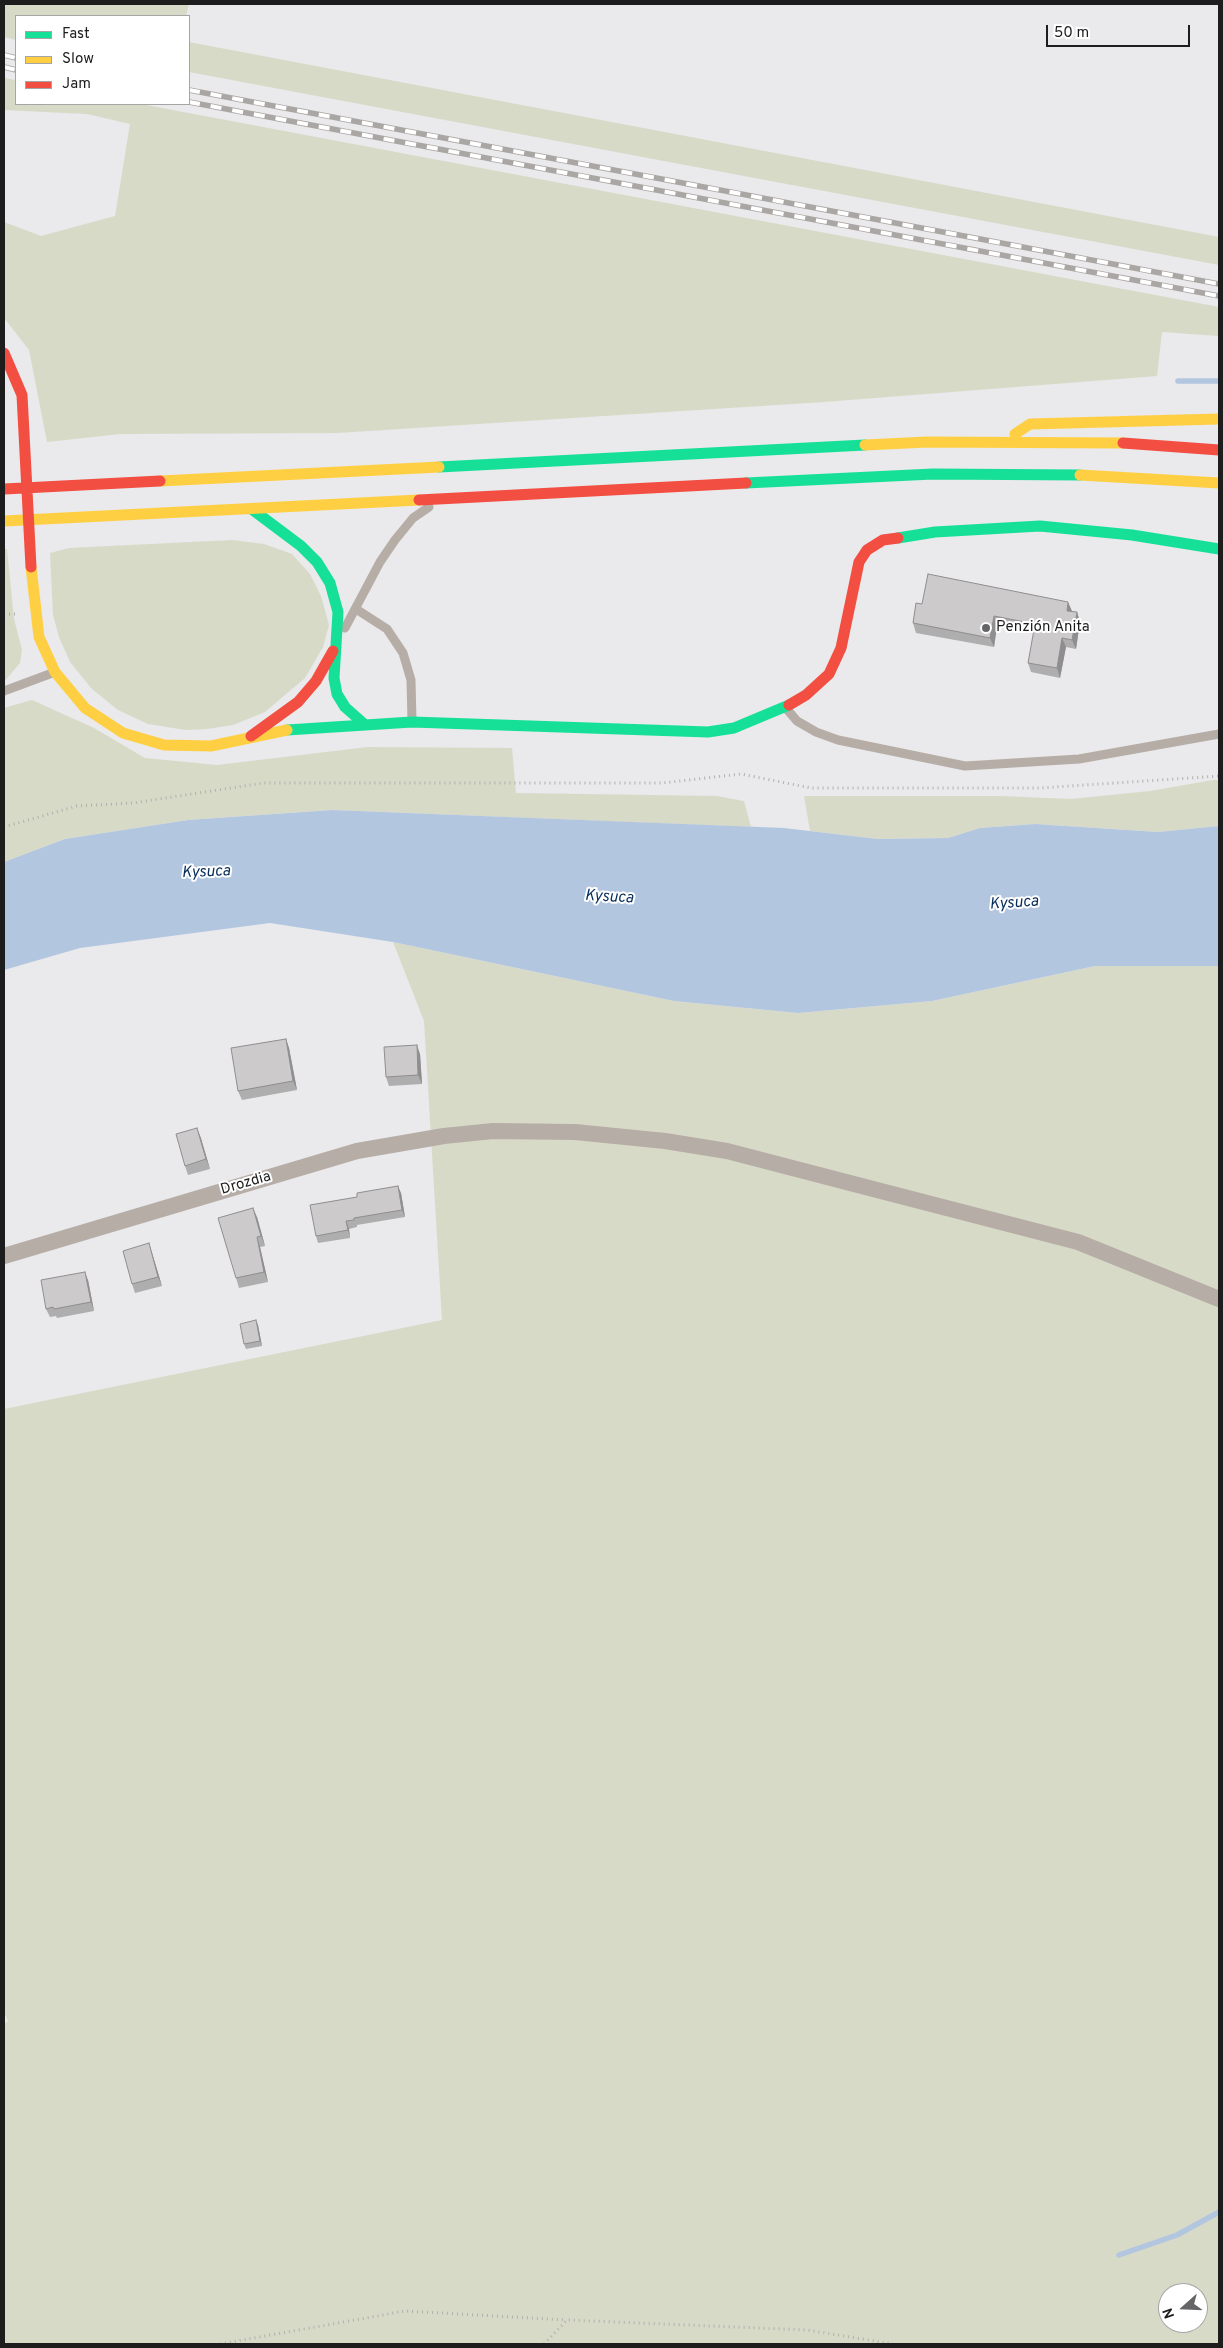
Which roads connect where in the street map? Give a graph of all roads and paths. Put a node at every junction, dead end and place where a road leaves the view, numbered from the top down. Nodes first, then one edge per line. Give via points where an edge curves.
1 (4, 353) edge
2 (1219, 419) edge
3 (1004, 442) junction
4 (1219, 450) edge
5 (1219, 483) edge
6 (4, 490) edge
7 (440, 499) junction
8 (254, 510) junction
9 (4, 521) edge
10 (1219, 549) edge
11 (356, 609) junction
12 (4, 614) edge
13 (16, 614) dead end
14 (334, 648) junction
15 (55, 672) junction
16 (4, 691) edge
17 (785, 707) junction
18 (412, 722) junction
19 (363, 723) junction
20 (1219, 734) edge
21 (251, 736) junction
22 (1219, 776) edge
23 (4, 827) edge
24 (4, 1256) edge
25 (1219, 1299) edge
26 (567, 2320) junction
27 (220, 2344) edge
28 (544, 2344) edge
29 (893, 2344) edge

1 - 15 main road via 22,395 33,596 39,637
2 - 3 main road via 1030,424
3 - 4 main road via 1102,442
3 - 6 main road via 752,449
5 - 7 main road via 1106,475 933,474
7 - 8 main road
7 - 11 lane via 413,518 395,540
8 - 9 main road
8 - 14 main road via 301,546 317,562 330,584 338,612
10 - 17 main road via 1132,535 1040,526 935,532 883,540 867,550 859,562 841,648 829,674 806,695
11 - 14 lane
11 - 18 lane via 387,629 403,653 411,680
12 - 13 path
14 - 19 main road via 337,694 345,708
14 - 21 main road via 316,681 298,702
15 - 16 lane
15 - 21 main road via 85,708 123,733 164,745 211,746
17 - 18 main road via 734,728 708,732
17 - 20 lane via 797,722 838,740 965,766 1079,758
18 - 19 main road
19 - 21 main road via 295,728
22 - 23 path via 1040,788 811,788 741,774 662,783 263,783 133,803 76,806
24 - 25 street, Drozdia via 357,1151 493,1131 575,1132 727,1151 1078,1242
26 - 27 path via 405,2311
26 - 28 path
26 - 29 path via 807,2330

